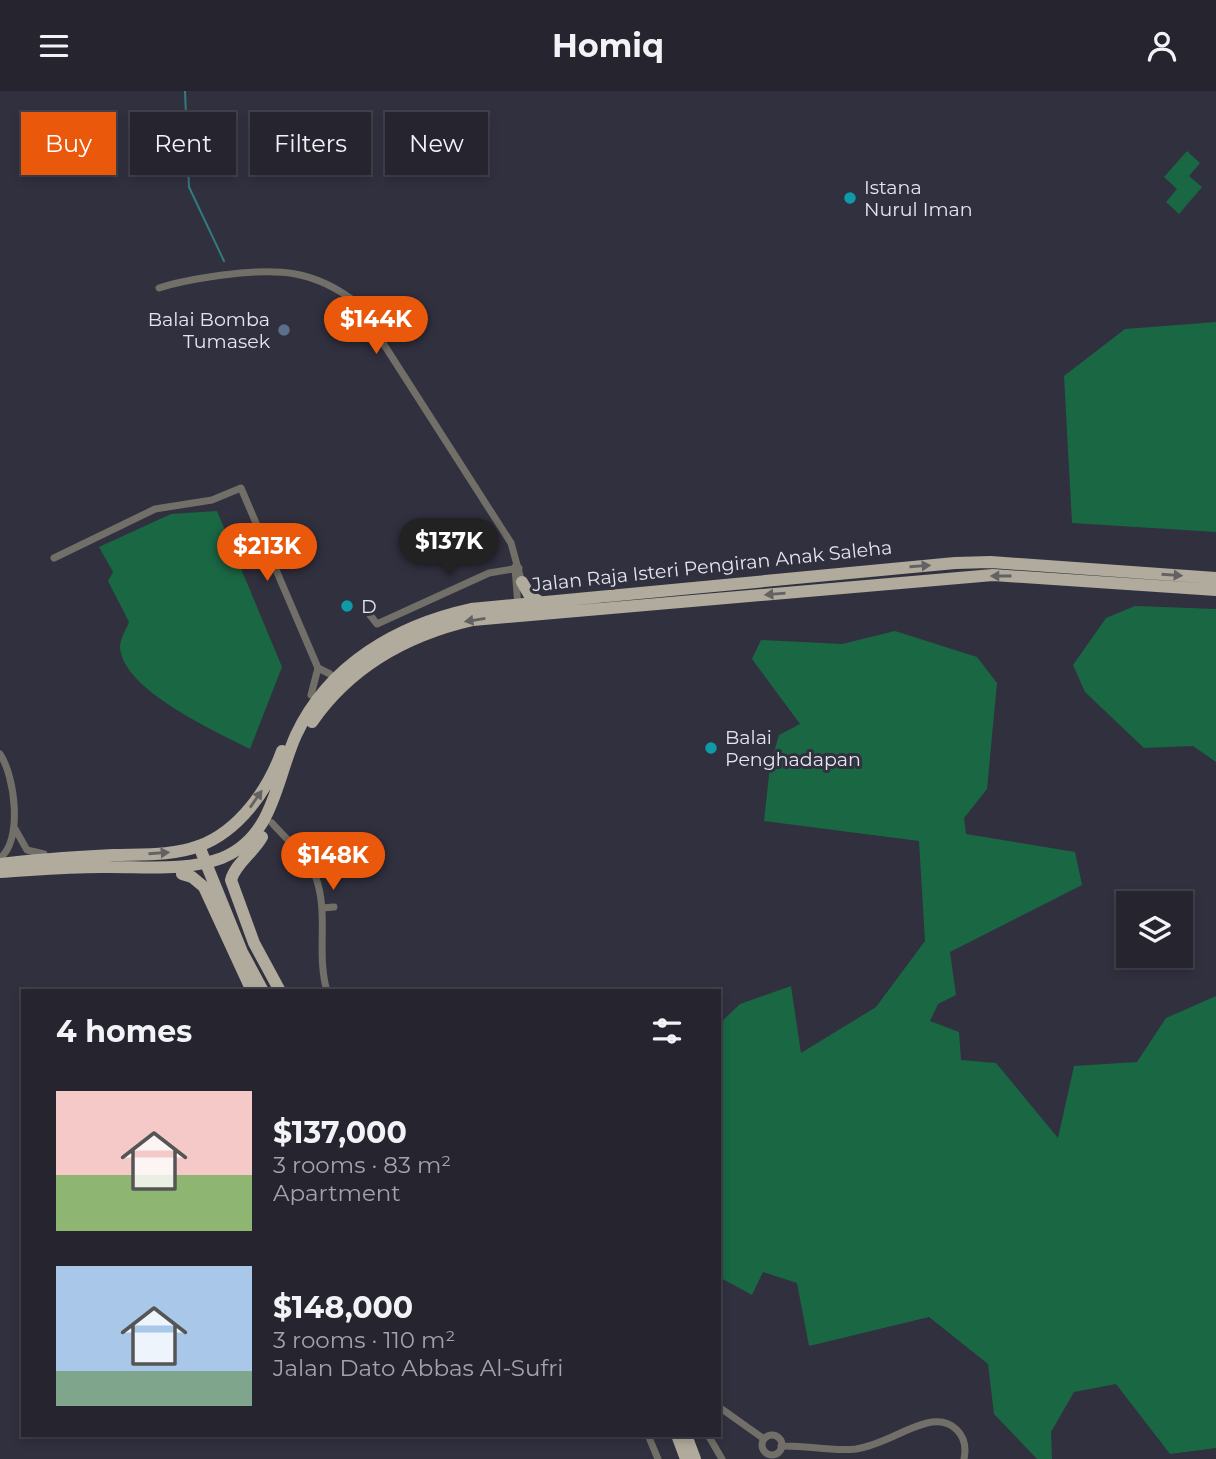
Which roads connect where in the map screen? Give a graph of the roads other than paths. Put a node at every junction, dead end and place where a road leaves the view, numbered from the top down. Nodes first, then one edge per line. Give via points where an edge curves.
1 (159, 288) dead end
2 (54, 558) dead end
3 (517, 568) junction
4 (1216, 578) edge
5 (1216, 590) edge
6 (540, 602) junction
7 (518, 603) junction
8 (370, 615) dead end
9 (377, 645) junction
10 (318, 668) junction
11 (331, 674) junction
12 (310, 696) junction
13 (0, 754) edge
14 (272, 823) junction
15 (14, 827) junction
16 (262, 837) junction
17 (202, 845) junction
18 (78, 857) junction
19 (0, 858) edge
20 (0, 864) edge
21 (0, 873) edge
22 (182, 874) junction
23 (0, 880) edge
24 (236, 897) junction
25 (211, 903) junction
26 (334, 907) dead end
27 (322, 908) junction
28 (251, 989) edge
29 (262, 989) edge
30 (271, 989) edge
31 (279, 989) edge
32 (326, 989) edge
33 (721, 1408) edge
34 (649, 1437) edge
35 (678, 1437) edge
36 (687, 1437) edge
37 (709, 1437) edge
38 (764, 1439) junction
39 (782, 1446) junction
40 (769, 1457) edge
41 (658, 1459) edge
42 (686, 1459) edge
43 (695, 1459) edge
44 (722, 1459) edge
45 (964, 1459) edge

1 - 3 street via 280,270 312,278 348,297 373,325 511,543
2 - 10 street via 155,509 212,500 241,488
3 - 7 street
3 - 7 street
3 - 8 street via 489,573 380,623 374,623
6 -> 4 main road, Jalan Raja Isteri Pengiran Anak Saleha via 978,562
5 -> 7 main road, Jalan Raja Isteri Pengiran Anak Saleha via 993,575
6 - 7 main road, Jalan Raja Isteri Pengiran Anak Saleha
6 - 7 main road via 530,596
7 - 9 main road, Jalan Raja Isteri Pengiran Anak Saleha via 428,619
7 -> 14 main road, Jalan Raja Isteri Pengiran Anak Saleha via 394,647 361,670 330,698 305,734
9 - 11 main road via 356,654
9 - 21 main road, Jalan Raja Isteri Pengiran Anak Saleha via 349,666 314,705 296,734 266,819 229,854 193,865
10 - 11 street
10 - 12 street
11 - 12 main road
17 -> 12 main road via 230,827 255,802
13 - 15 street via 10,775
14 - 16 main road, Jalan Raja Isteri Pengiran Anak Saleha
14 - 27 street via 316,877
15 - 18 street via 32,852
15 - 19 street via 9,849
16 - 22 main road, Jalan Raja Isteri Pengiran Anak Saleha via 227,864
16 - 24 main road via 233,874
18 -> 17 main road via 163,853
17 - 29 main road, bridge via 242,952
17 - 30 main road
18 - 20 main road
22 - 23 main road, Jalan Raja Isteri Pengiran Anak Saleha
22 - 25 main road via 199,882
24 - 25 main road via 227,883 216,879 207,888
24 - 31 main road
25 - 28 main road
26 - 27 street
27 - 32 street
33 - 38 street
34 - 41 street
35 - 42 main road
36 - 43 main road
37 - 44 street
38 - 39 street via 775,1436
38 - 40 street
39 - 40 street
39 - 45 street via 860,1448 923,1424 941,1423 962,1434

